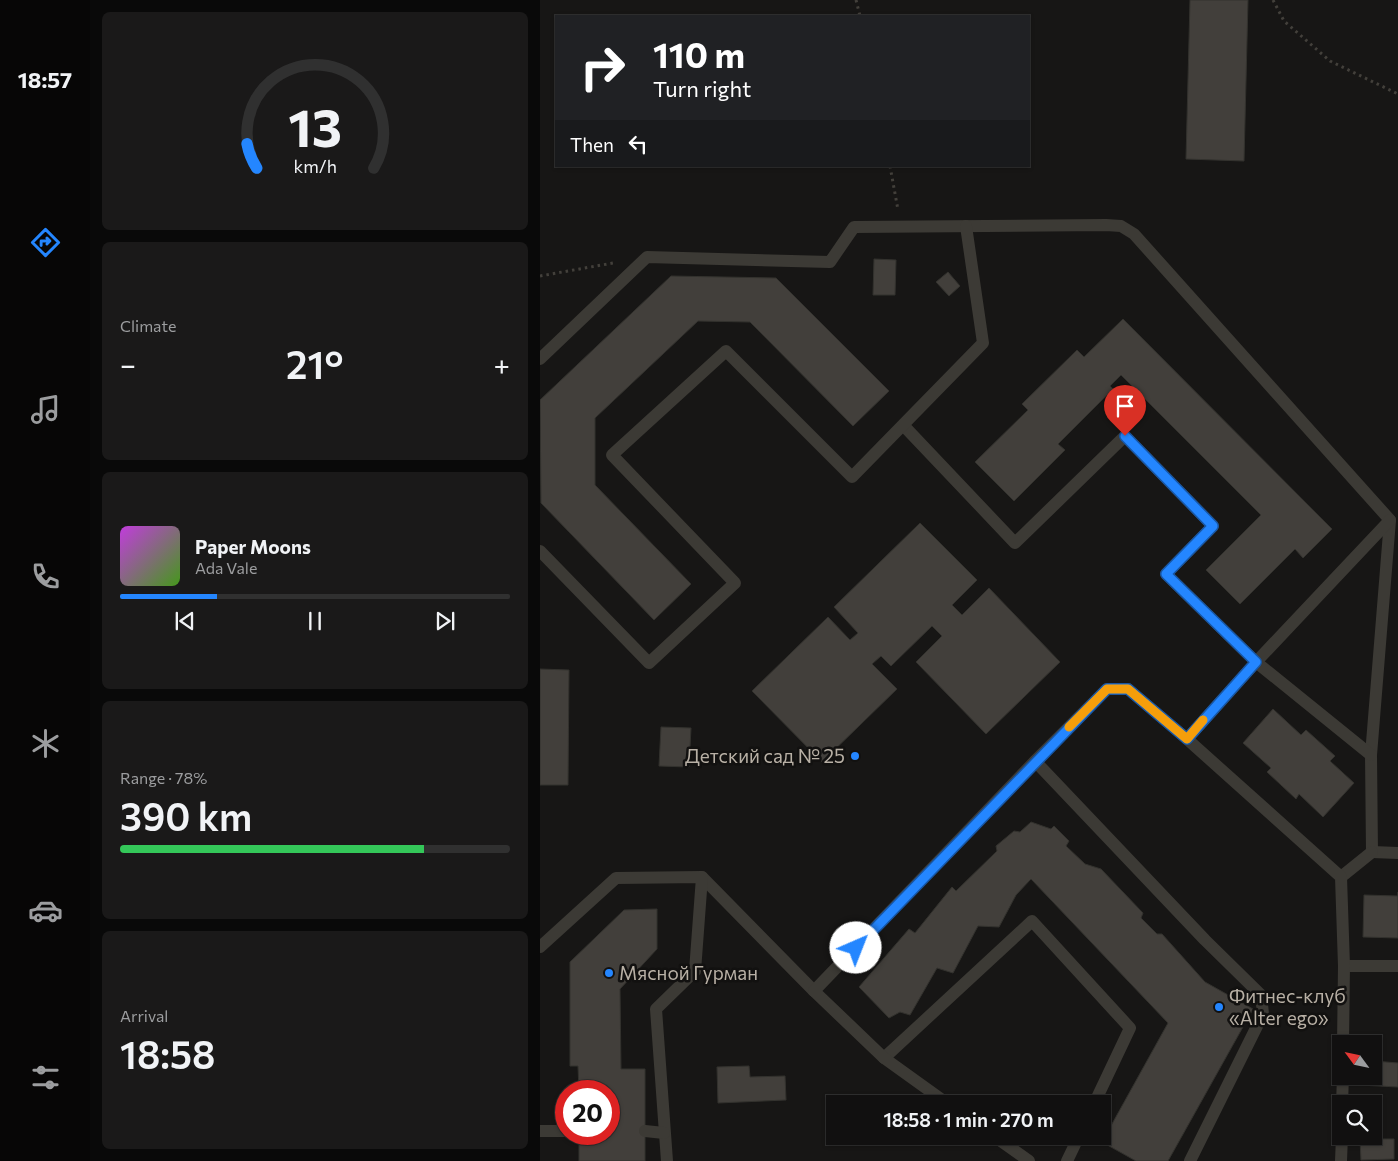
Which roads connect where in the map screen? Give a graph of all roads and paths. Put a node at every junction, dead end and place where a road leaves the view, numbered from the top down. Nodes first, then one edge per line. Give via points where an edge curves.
1 (856, 0) edge
2 (1273, 0) edge
3 (860, 15) edge
4 (1398, 94) edge
5 (890, 167) edge
6 (902, 226) junction
7 (966, 226) junction
8 (615, 263) dead end
9 (540, 276) edge
10 (540, 359) edge
11 (904, 426) junction
12 (1390, 520) junction
13 (540, 551) edge
14 (1256, 662) junction
15 (1187, 739) junction
16 (1372, 755) junction
17 (1035, 761) junction
18 (1372, 852) junction
19 (1398, 853) edge
20 (702, 877) junction
21 (1341, 877) junction
22 (540, 947) edge
23 (1344, 966) junction
24 (1398, 966) edge
25 (814, 991) junction
26 (1343, 1035) edge
27 (884, 1058) junction
28 (935, 1095) edge
29 (1098, 1095) edge
30 (540, 1131) edge
31 (555, 1131) edge
32 (645, 1131) dead end
33 (664, 1133) junction
34 (1007, 1145) edge
35 (1075, 1145) edge
36 (1342, 1145) edge
37 (667, 1161) edge
38 (1029, 1161) edge
39 (1067, 1161) edge
40 (1190, 1161) edge
41 (1341, 1161) edge

1 - 3 path
2 - 4 path via 1284,21 1330,61
5 - 6 path
6 - 7 lane
6 - 10 lane via 854,227 830,262 647,256
7 - 11 lane via 983,343
7 - 12 lane via 1121,226 1134,234
8 - 9 path
11 - 13 lane via 852,477 726,351 612,455 735,583 649,663
11 - 14 lane via 1015,543 1125,436 1213,526 1166,574
12 - 14 lane
12 - 16 lane
14 - 15 lane
14 - 16 lane
15 - 17 lane via 1128,689 1107,689
15 - 21 lane
16 - 18 lane
17 - 25 lane
17 - 40 lane via 1205,940 1261,994 1264,1014
18 - 19 lane
18 - 21 lane
20 - 22 lane via 616,878
20 - 25 lane
20 - 33 lane via 695,971 656,1010
21 - 23 lane
23 - 24 lane
23 - 26 lane
25 - 27 lane
27 - 28 lane
27 - 29 lane via 1032,921 1130,1028
30 - 31 lane
32 - 33 lane
33 - 37 lane
34 - 38 lane
35 - 39 lane
36 - 41 lane

